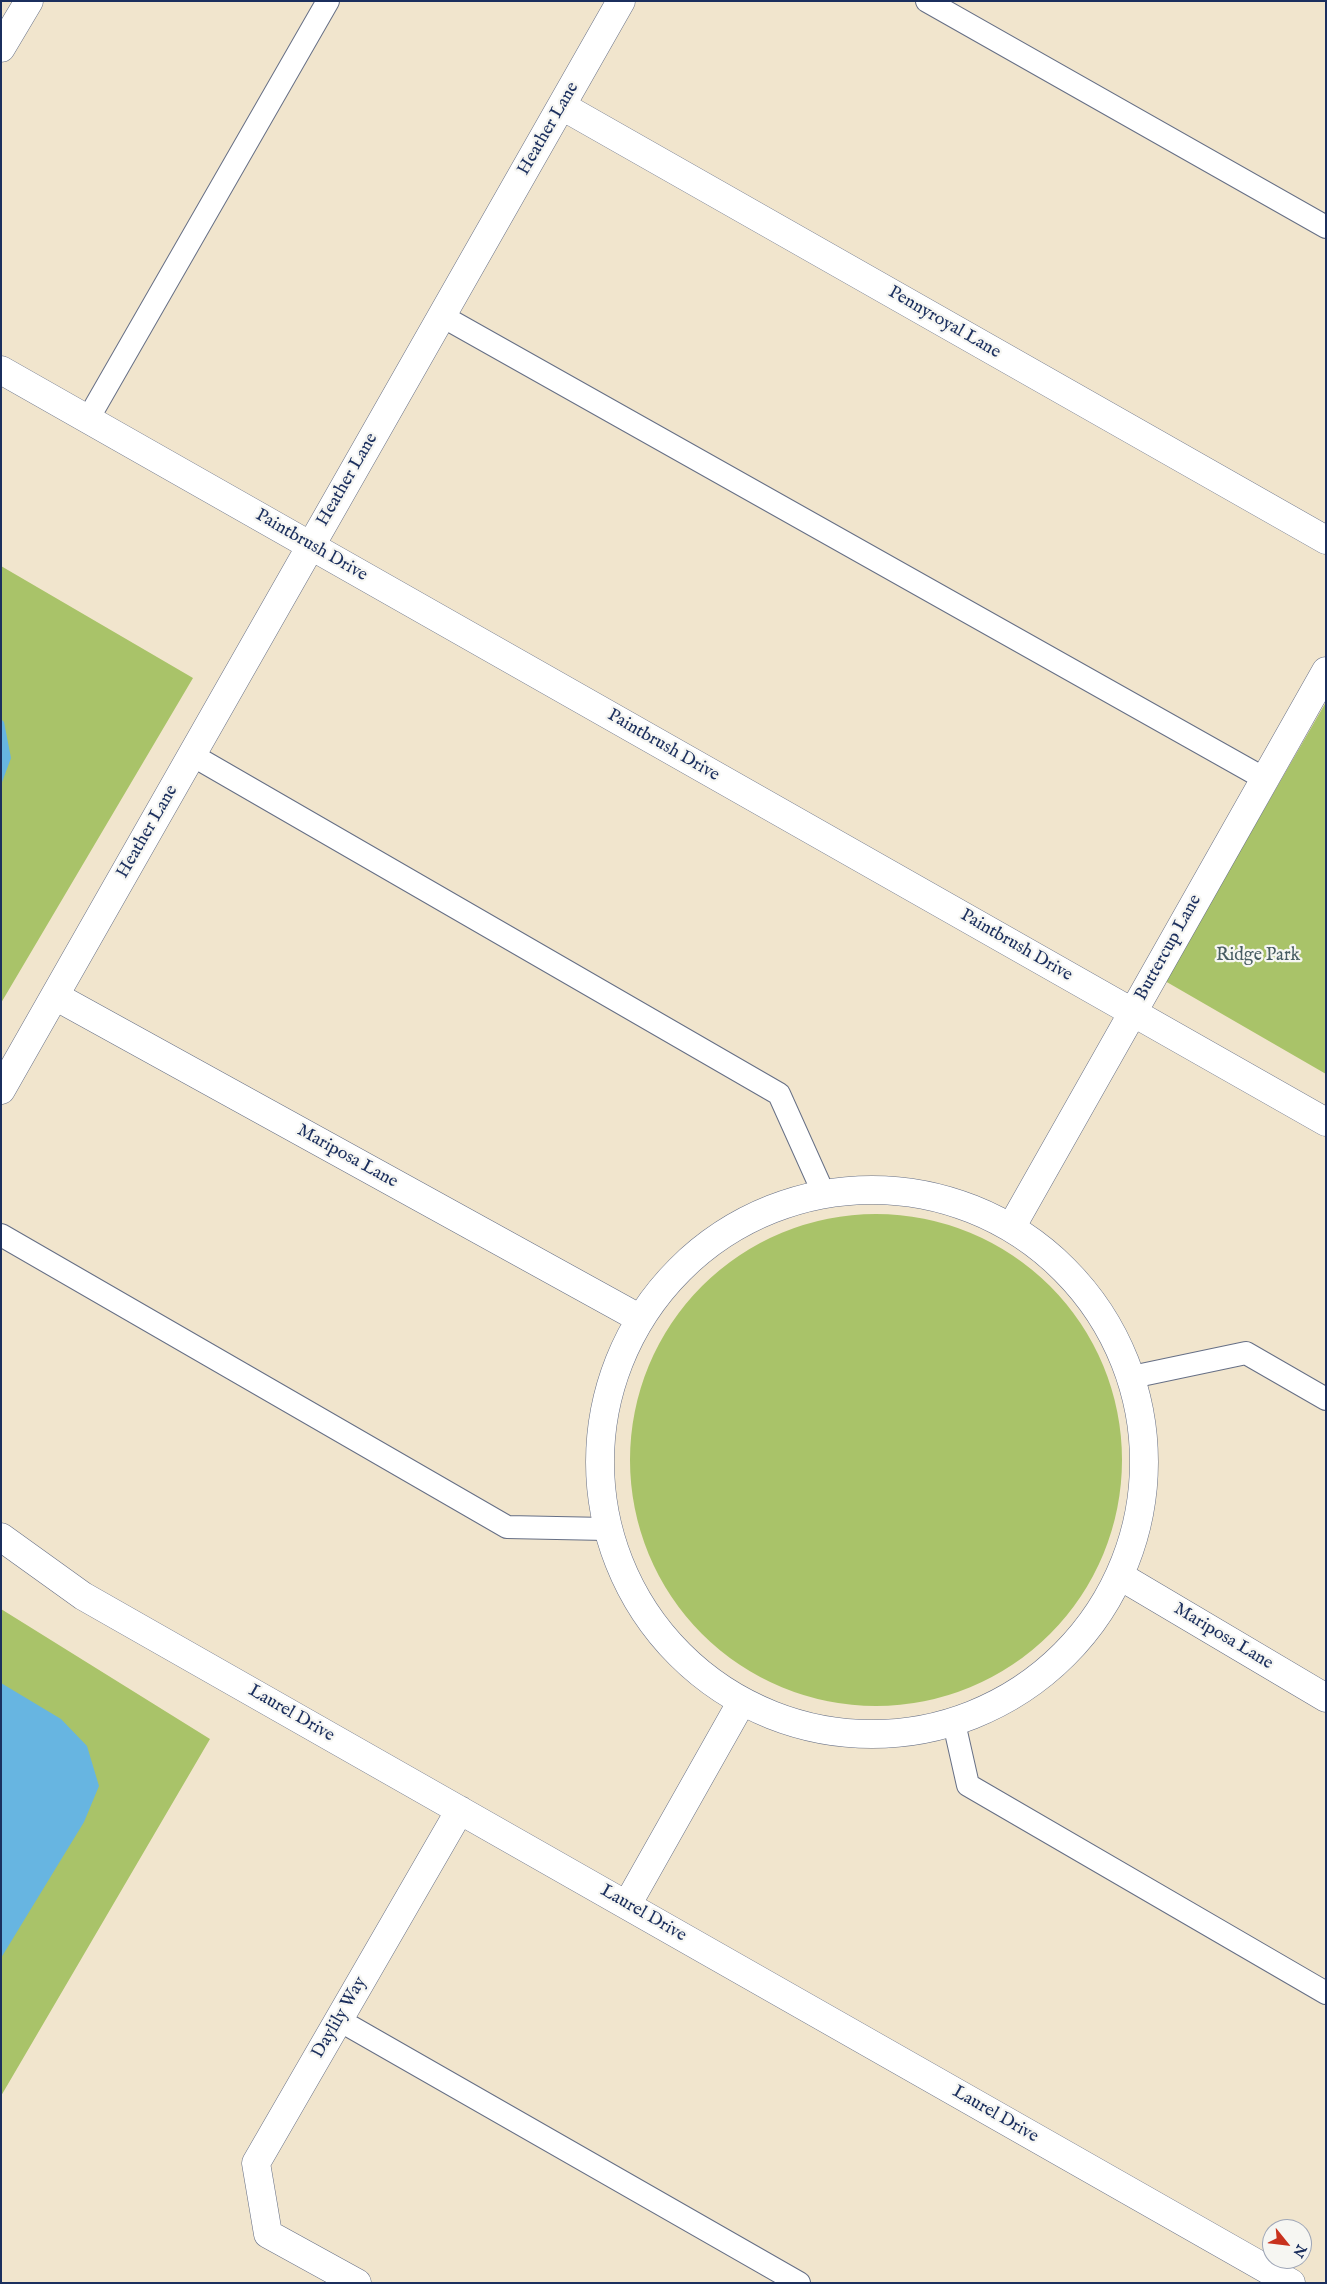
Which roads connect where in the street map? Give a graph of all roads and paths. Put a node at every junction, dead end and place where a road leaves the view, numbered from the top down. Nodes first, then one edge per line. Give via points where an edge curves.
1 (29, 1) edge
2 (328, 1) edge
3 (622, 1) edge
4 (928, 1) edge
5 (1, 48) edge
6 (562, 106) junction
7 (1326, 227) edge
8 (442, 316) junction
9 (1, 370) edge
10 (88, 419) junction
11 (1326, 540) edge
12 (311, 546) junction
13 (1326, 670) edge
14 (192, 755) junction
15 (1264, 779) junction
16 (55, 996) junction
17 (1133, 1013) junction
18 (1, 1090) edge
19 (1326, 1122) edge
20 (823, 1192) junction
21 (1012, 1226) junction
22 (1, 1235) edge
23 (639, 1318) junction
24 (1132, 1377) junction
25 (1326, 1398) edge
26 (606, 1529) junction
27 (1, 1537) edge
28 (1120, 1576) junction
29 (1326, 1698) edge
30 (741, 1703) junction
31 (954, 1723) junction
32 (460, 1810) junction
33 (627, 1905) junction
34 (1326, 1993) edge
35 (338, 2020) junction
36 (357, 2283) edge
37 (799, 2283) edge
38 (1291, 2283) edge

1 - 5 street
2 - 10 lane
3 - 6 street, Heather Lane
4 - 7 lane
6 - 8 street, Heather Lane
6 - 11 street, Pennyroyal Lane
8 - 12 street, Heather Lane
8 - 15 lane
9 - 10 street, Paintbrush Drive
10 - 12 street, Paintbrush Drive
12 - 14 street, Heather Lane
12 - 17 street, Paintbrush Drive
13 - 15 street, Buttercup Lane
14 - 16 street, Heather Lane
14 - 20 lane via 779,1094
15 - 17 street, Buttercup Lane
16 - 18 street, Heather Lane
16 - 23 street, Mariposa Lane
17 - 19 street, Paintbrush Drive
17 - 21 street, Buttercup Lane
20 - 21 street via 871,1188 920,1192 968,1205
20 - 23 street via 750,1216 688,1259
21 - 24 street via 1052,1255 1086,1291 1113,1332
22 - 26 lane via 507,1526
23 - 26 street via 609,1384 598,1456
24 - 25 lane via 1246,1352
24 - 28 street via 1144,1444 1141,1501
26 - 30 street via 634,1599 681,1658
27 - 32 street, Laurel Drive via 83,1596
28 - 29 street, Mariposa Lane
28 - 31 street via 1079,1640 1022,1690
30 - 31 street via 791,1724 845,1735 900,1734
30 - 33 street
31 - 34 lane via 968,1785
32 - 33 street, Laurel Drive
32 - 35 street, Daylily Way
33 - 38 street, Laurel Drive
35 - 36 street, Daylily Way via 256,2162 268,2234
35 - 37 lane

